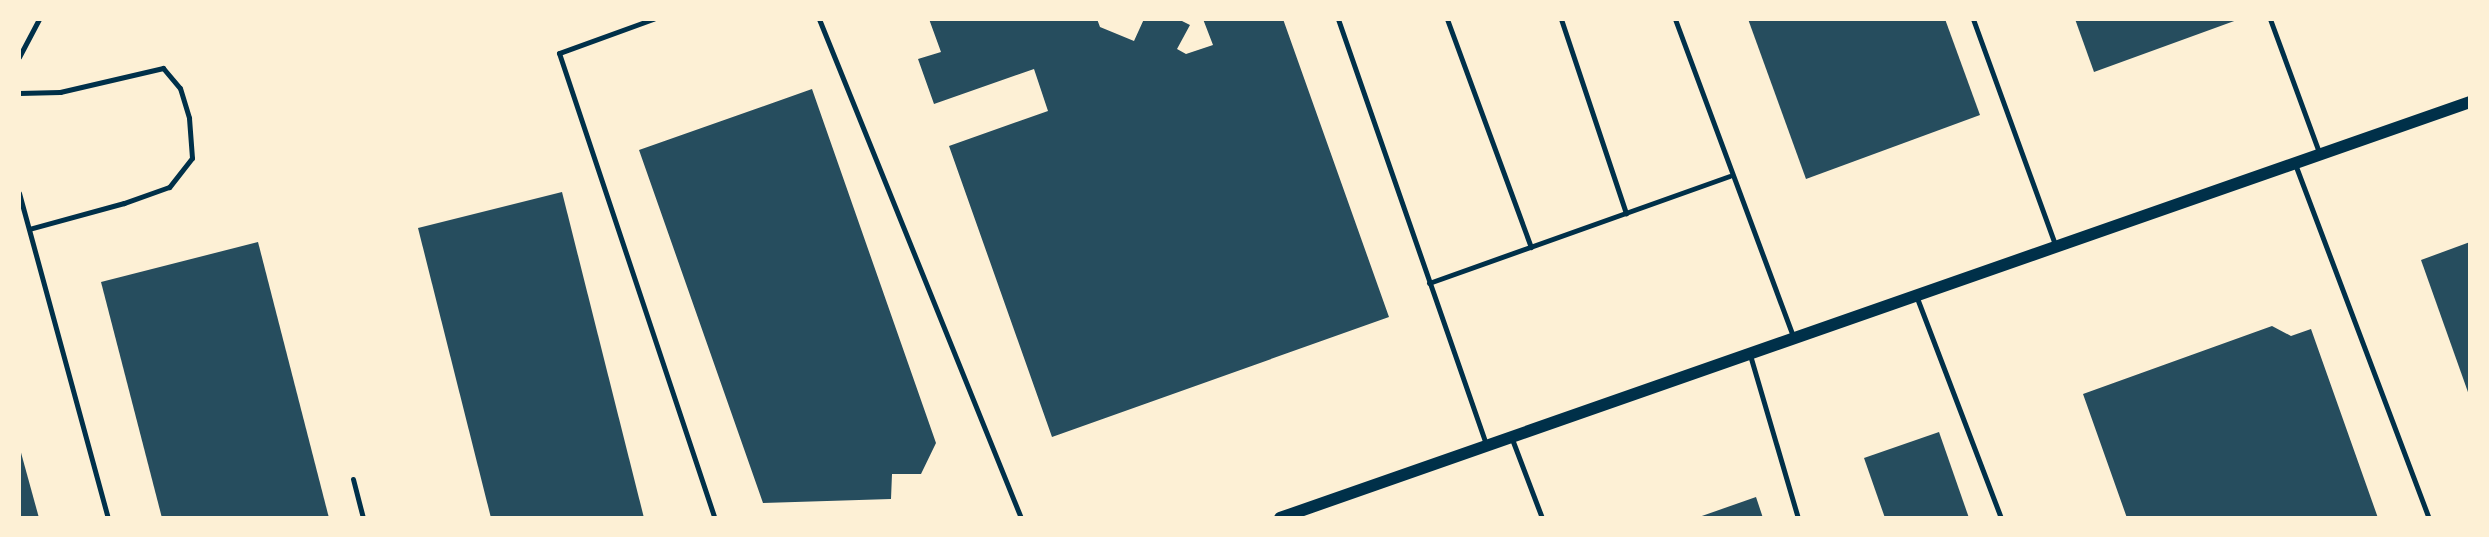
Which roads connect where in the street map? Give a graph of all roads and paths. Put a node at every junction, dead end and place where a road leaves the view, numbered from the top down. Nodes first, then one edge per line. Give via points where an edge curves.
1 (39, 19) edge
2 (653, 19) edge
3 (819, 19) edge
4 (1338, 19) edge
5 (1447, 19) edge
6 (1561, 19) edge
7 (1675, 19) edge
8 (1973, 19) edge
9 (2270, 19) edge
10 (19, 57) edge
11 (19, 93) edge
12 (2470, 102) edge
13 (2320, 155) junction
14 (2295, 163) junction
15 (1730, 176) junction
16 (19, 193) edge
17 (1626, 213) junction
18 (29, 229) junction
19 (1531, 247) junction
20 (2056, 247) junction
21 (1429, 282) junction
22 (1916, 295) junction
23 (1793, 337) junction
24 (1749, 352) junction
25 (1511, 436) junction
26 (1486, 444) junction
27 (353, 479) dead end
28 (108, 518) edge
29 (363, 518) edge
30 (715, 518) edge
31 (1021, 518) edge
32 (1280, 518) edge
33 (1542, 518) edge
34 (1798, 518) edge
35 (2001, 518) edge
36 (2429, 518) edge

1 - 10 lane
2 - 30 lane via 559,53
3 - 31 lane
4 - 21 lane
5 - 19 lane
6 - 17 lane
7 - 15 lane
8 - 20 lane
9 - 13 lane
11 - 18 lane via 60,92 163,68 180,88 189,118 192,158 169,187
12 - 13 street
13 - 14 street
14 - 20 street
14 - 36 lane
15 - 17 lane
15 - 23 lane
16 - 18 lane
17 - 19 lane
18 - 28 lane
19 - 21 lane
20 - 22 street
21 - 26 lane
22 - 23 street
22 - 35 lane
23 - 24 street
24 - 25 street
24 - 34 lane
25 - 26 street
25 - 33 lane
26 - 32 street
27 - 29 lane

